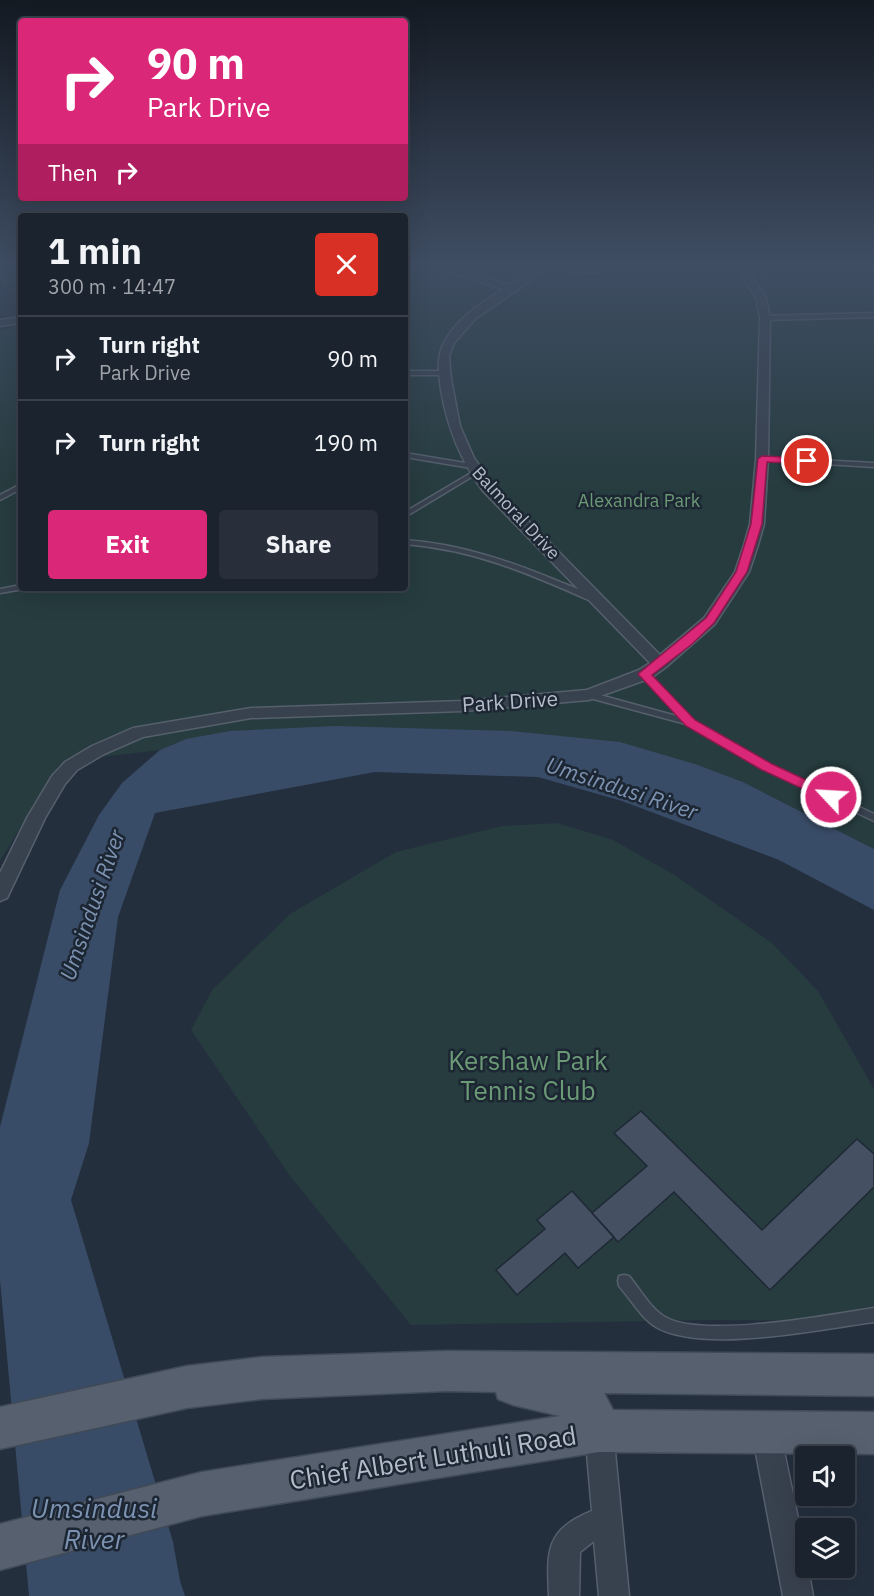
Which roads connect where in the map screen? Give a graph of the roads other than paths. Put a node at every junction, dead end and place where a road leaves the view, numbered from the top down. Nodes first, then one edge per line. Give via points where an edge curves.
1 (452, 341) edge
2 (765, 341) edge
3 (408, 373) edge
4 (444, 373) junction
5 (408, 455) edge
6 (762, 459) junction
7 (874, 465) edge
8 (473, 469) junction
9 (18, 488) edge
10 (0, 498) edge
11 (408, 513) edge
12 (408, 542) edge
13 (18, 588) edge
14 (0, 591) edge
15 (599, 601) junction
16 (660, 664) junction
17 (645, 674) junction
18 (589, 695) junction
19 (690, 723) junction
20 (874, 818) edge
21 (0, 893) edge
22 (624, 1281) dead end
23 (874, 1315) edge
24 (447, 1371) junction
25 (874, 1375) edge
26 (0, 1428) edge
27 (598, 1431) junction
28 (766, 1432) junction
29 (874, 1433) edge
30 (607, 1521) junction
31 (0, 1547) edge
32 (564, 1596) edge
33 (614, 1596) edge
34 (798, 1596) edge

1 - 4 street, Balmoral Drive via 444,355
2 - 6 street, Park Drive
3 - 4 lane
4 - 8 street, Balmoral Drive via 452,423
5 - 8 lane
6 - 7 lane
6 - 16 street, Park Drive via 756,524 742,572 710,621
8 - 11 lane
8 - 15 street, Balmoral Drive
9 - 10 lane
12 - 15 lane via 498,559
13 - 14 lane
15 - 16 street, Balmoral Drive
16 - 17 street, Park Drive
17 - 18 street, Park Drive
17 - 19 lane
18 - 19 lane
18 - 21 street, Park Drive via 463,706 251,714 139,732 98,750 71,766 58,780
19 - 20 lane via 767,767
22 - 23 lane via 661,1323 686,1330 759,1330
24 - 25 main road
24 - 26 main road via 262,1378 187,1387
24 - 27 main road via 574,1396 588,1405
27 - 28 main road, Chief Albert Luthuli Road
27 - 30 street
27 - 31 main road, Chief Albert Luthuli Road via 202,1494
28 - 29 main road, Chief Albert Luthuli Road
28 - 34 street
30 - 32 street via 574,1534 562,1560
30 - 33 street

